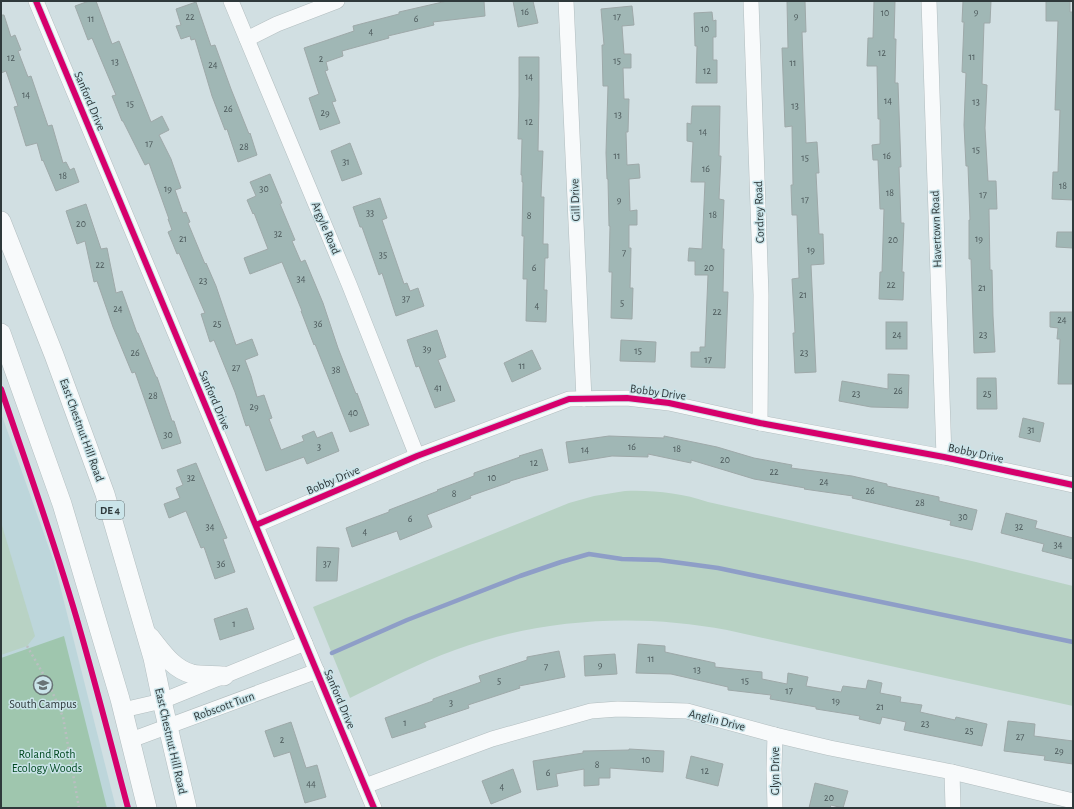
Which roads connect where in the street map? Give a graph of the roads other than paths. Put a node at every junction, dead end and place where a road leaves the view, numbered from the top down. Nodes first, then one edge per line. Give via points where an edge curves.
1 (36, 1) edge
2 (231, 1) edge
3 (337, 1) edge
4 (566, 1) edge
5 (752, 1) edge
6 (929, 1) edge
7 (247, 39) junction
8 (1, 221) edge
9 (1, 333) edge
10 (584, 399) junction
11 (760, 423) junction
12 (417, 456) junction
13 (944, 457) junction
14 (1073, 485) edge
15 (256, 525) junction
16 (146, 632) junction
17 (305, 642) junction
18 (317, 671) junction
19 (224, 676) junction
20 (162, 701) junction
21 (123, 710) junction
22 (167, 727) junction
23 (775, 735) junction
24 (131, 740) junction
25 (952, 772) junction
26 (365, 786) junction
27 (1073, 801) edge
28 (147, 808) edge
29 (186, 808) edge
30 (374, 808) edge
31 (775, 808) edge
32 (953, 808) edge

1 - 15 street, Sanford Drive
2 - 7 street, Argyle Road
3 - 7 street via 277,24
4 - 10 street, Gill Drive
5 - 11 street, Cordrey Road via 762,294
6 - 13 street, Havertown Road
7 - 12 street, Argyle Road
8 - 16 main road, East Chestnut Hill Road / DE 4 via 105,494
9 - 21 main road via 62,504
10 - 11 street, Bobby Drive via 627,398 669,402
10 - 12 street, Bobby Drive via 569,399
11 - 13 street, Bobby Drive
12 - 15 street, Bobby Drive
13 - 14 street, Bobby Drive
15 - 17 street, Sanford Drive
16 - 19 main road via 178,668 192,674
16 - 20 main road, East Chestnut Hill Road / DE 4
17 - 18 street, Sanford Drive
17 - 19 street
18 - 22 street, Robscott Turn
18 - 26 street, Sanford Drive
19 - 20 street
20 - 21 street
20 - 22 main road, East Chestnut Hill Road / DE 4
21 - 24 main road
22 - 24 street, Robscott Turn
22 - 29 main road, East Chestnut Hill Road / DE 4
23 - 25 street, Anglin Drive
23 - 26 street, Anglin Drive via 687,711 591,711 492,740
23 - 31 street, Glyn Drive
24 - 28 main road
25 - 27 street, Anglin Drive
25 - 32 street
26 - 30 street, Sanford Drive

